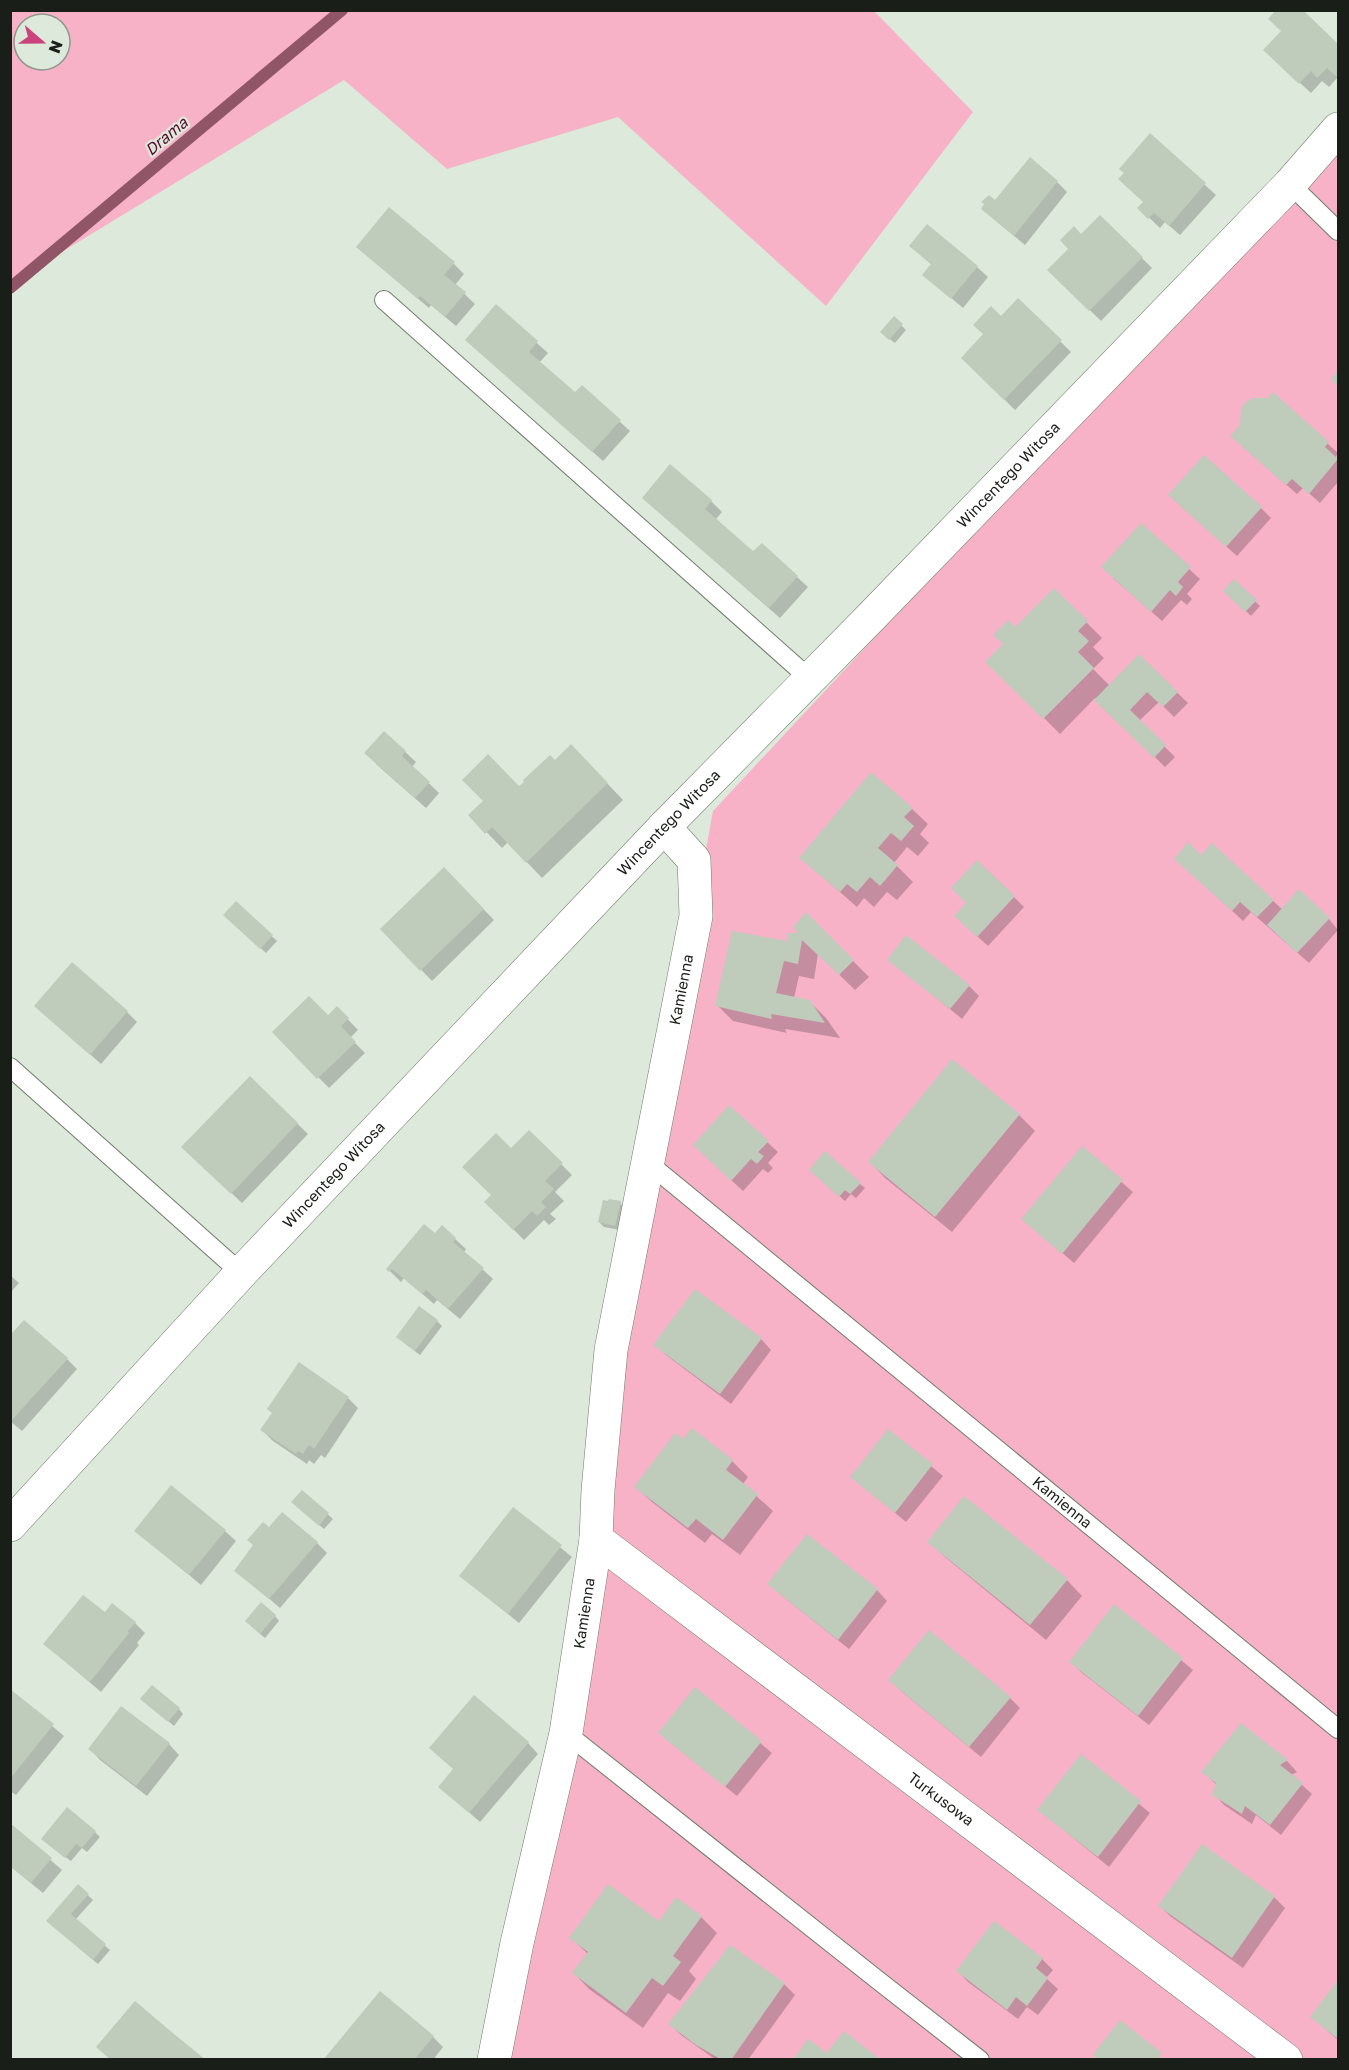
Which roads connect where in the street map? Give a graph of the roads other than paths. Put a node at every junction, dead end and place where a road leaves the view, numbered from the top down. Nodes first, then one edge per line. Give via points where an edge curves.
1 (1338, 129) edge
2 (1290, 184) junction
3 (1338, 231) edge
4 (384, 300) dead end
5 (810, 678) junction
6 (664, 827) junction
7 (10, 1067) edge
8 (647, 1162) junction
9 (241, 1274) junction
10 (10, 1525) edge
11 (596, 1539) junction
12 (1338, 1729) edge
13 (566, 1733) junction
14 (494, 2060) edge
15 (980, 2060) edge
16 (1286, 2060) edge

1 - 2 street, Wincentego Witosa
2 - 3 lane
2 - 5 street, Wincentego Witosa
4 - 5 lane
5 - 6 street, Wincentego Witosa
6 - 8 street, Kamienna via 693,860 696,916
6 - 9 street, Wincentego Witosa
7 - 9 lane
8 - 11 street, Kamienna via 611,1350
8 - 12 lane, Kamienna
9 - 10 street, Wincentego Witosa
11 - 13 street, Kamienna
11 - 16 street, Turkusowa
13 - 14 street, Kamienna
13 - 15 lane

